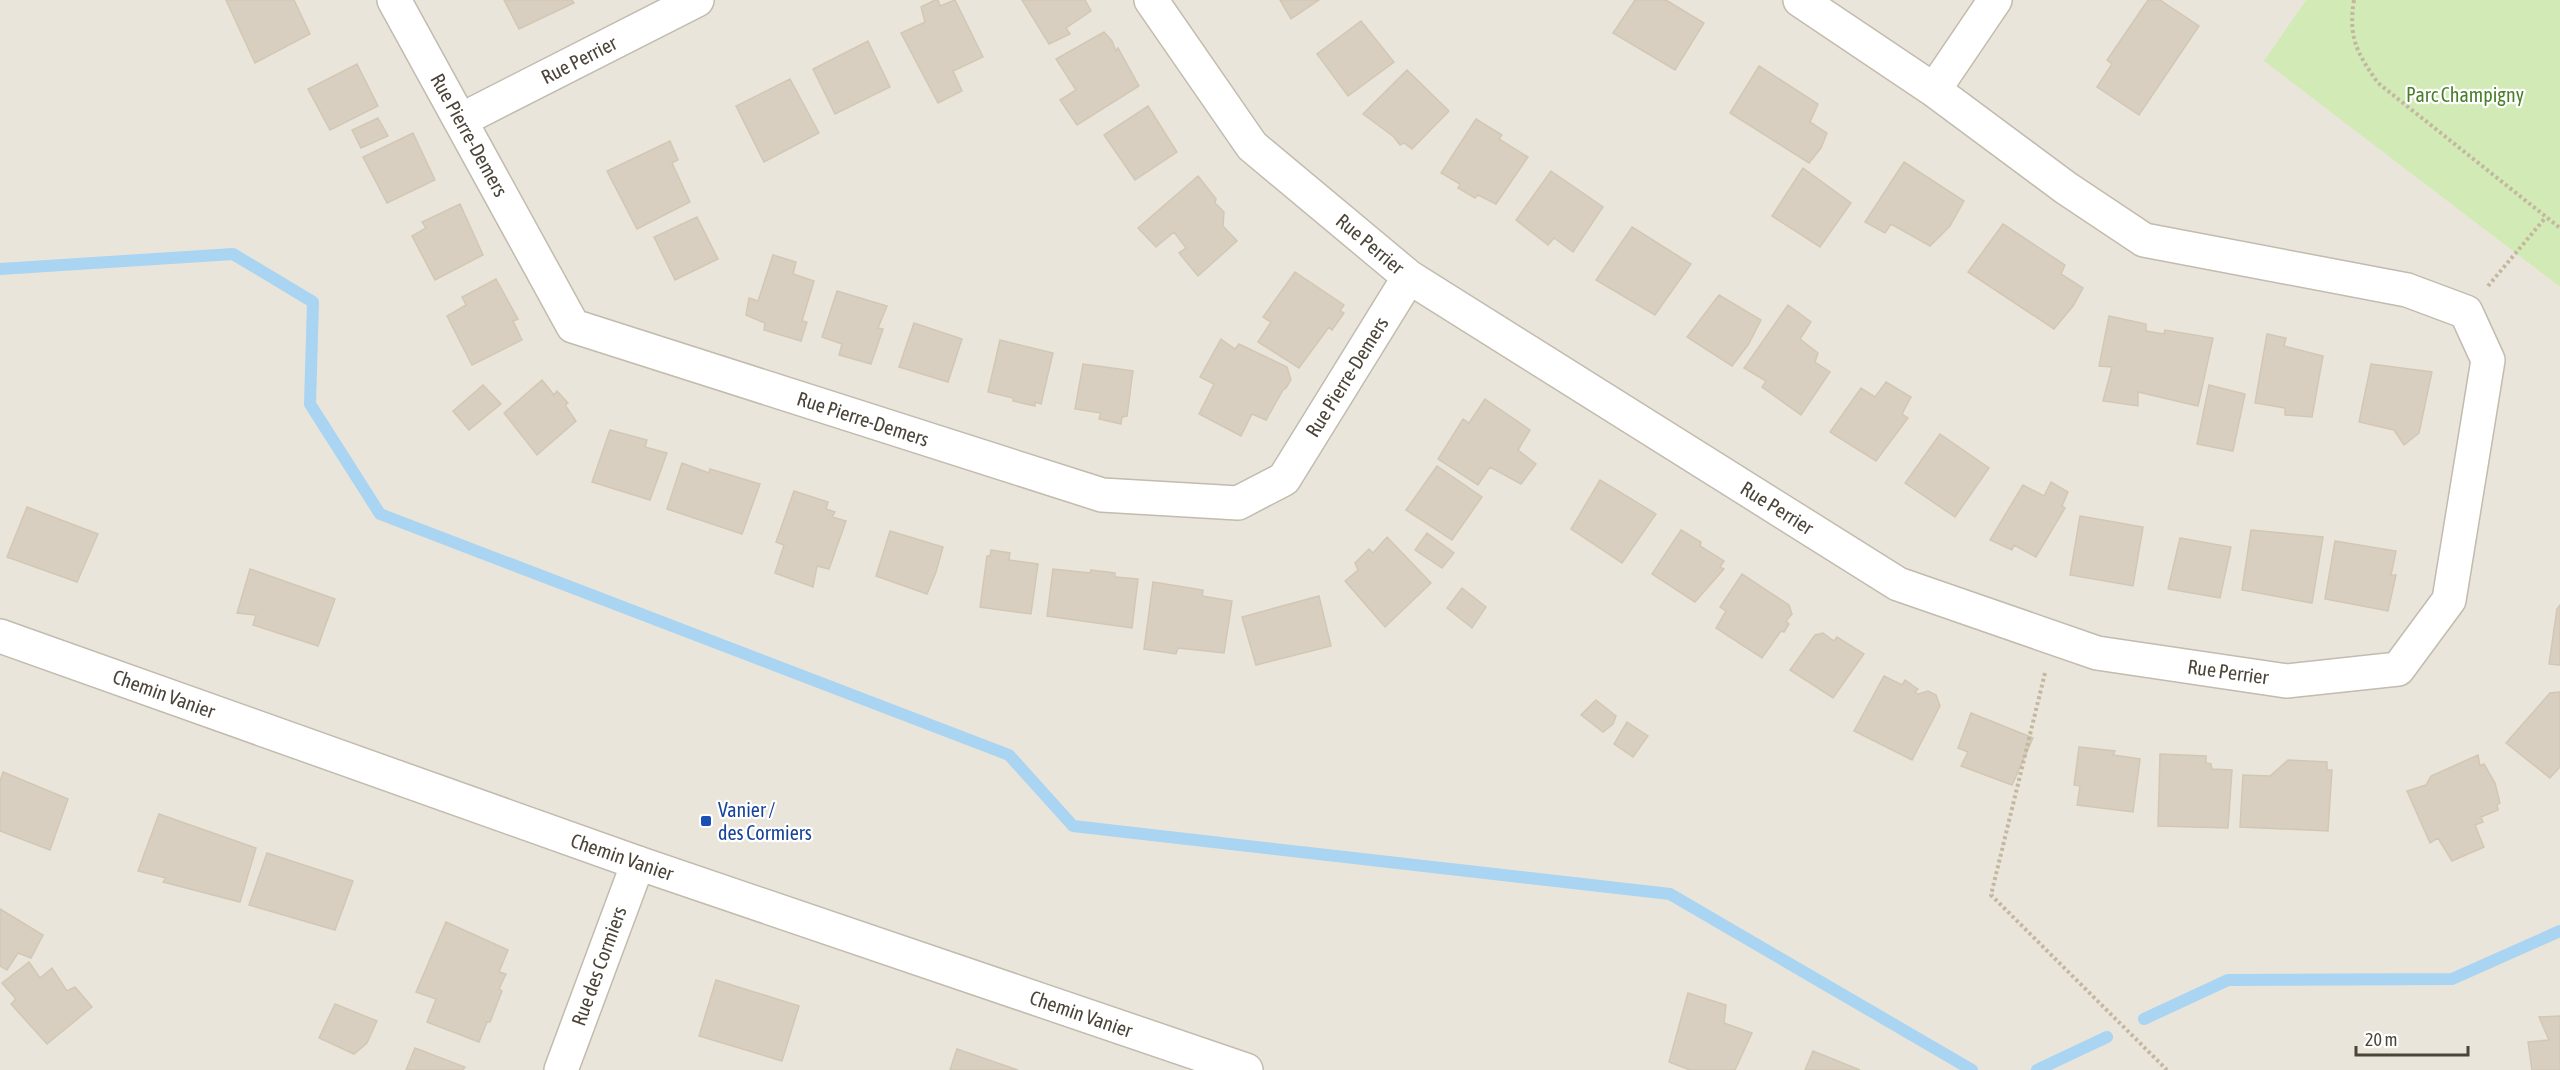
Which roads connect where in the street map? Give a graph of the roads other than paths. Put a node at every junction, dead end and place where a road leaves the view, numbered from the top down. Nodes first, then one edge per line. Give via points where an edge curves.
1 (394, 0) edge
2 (697, 0) edge
3 (1151, 0) edge
4 (1800, 0) edge
5 (1995, 0) edge
6 (1934, 90) junction
7 (461, 120) junction
8 (1408, 277) junction
9 (0, 636) edge
10 (638, 863) junction
11 (561, 1070) edge
12 (1246, 1070) edge

1 - 7 street, Rue Pierre-Demers
2 - 7 street, Rue Perrier
3 - 8 street, Rue Perrier via 1252,146
4 - 6 street
5 - 6 street
6 - 8 street, Rue Perrier via 2066,188 2144,240 2407,290 2466,312 2488,360 2449,600 2398,669 2286,681 2097,653 1898,584
7 - 8 street, Rue Pierre-Demers via 573,326 1102,495 1238,503 1284,479
9 - 10 street, Chemin Vanier
10 - 11 street, Rue des Cormiers
10 - 12 street, Chemin Vanier

